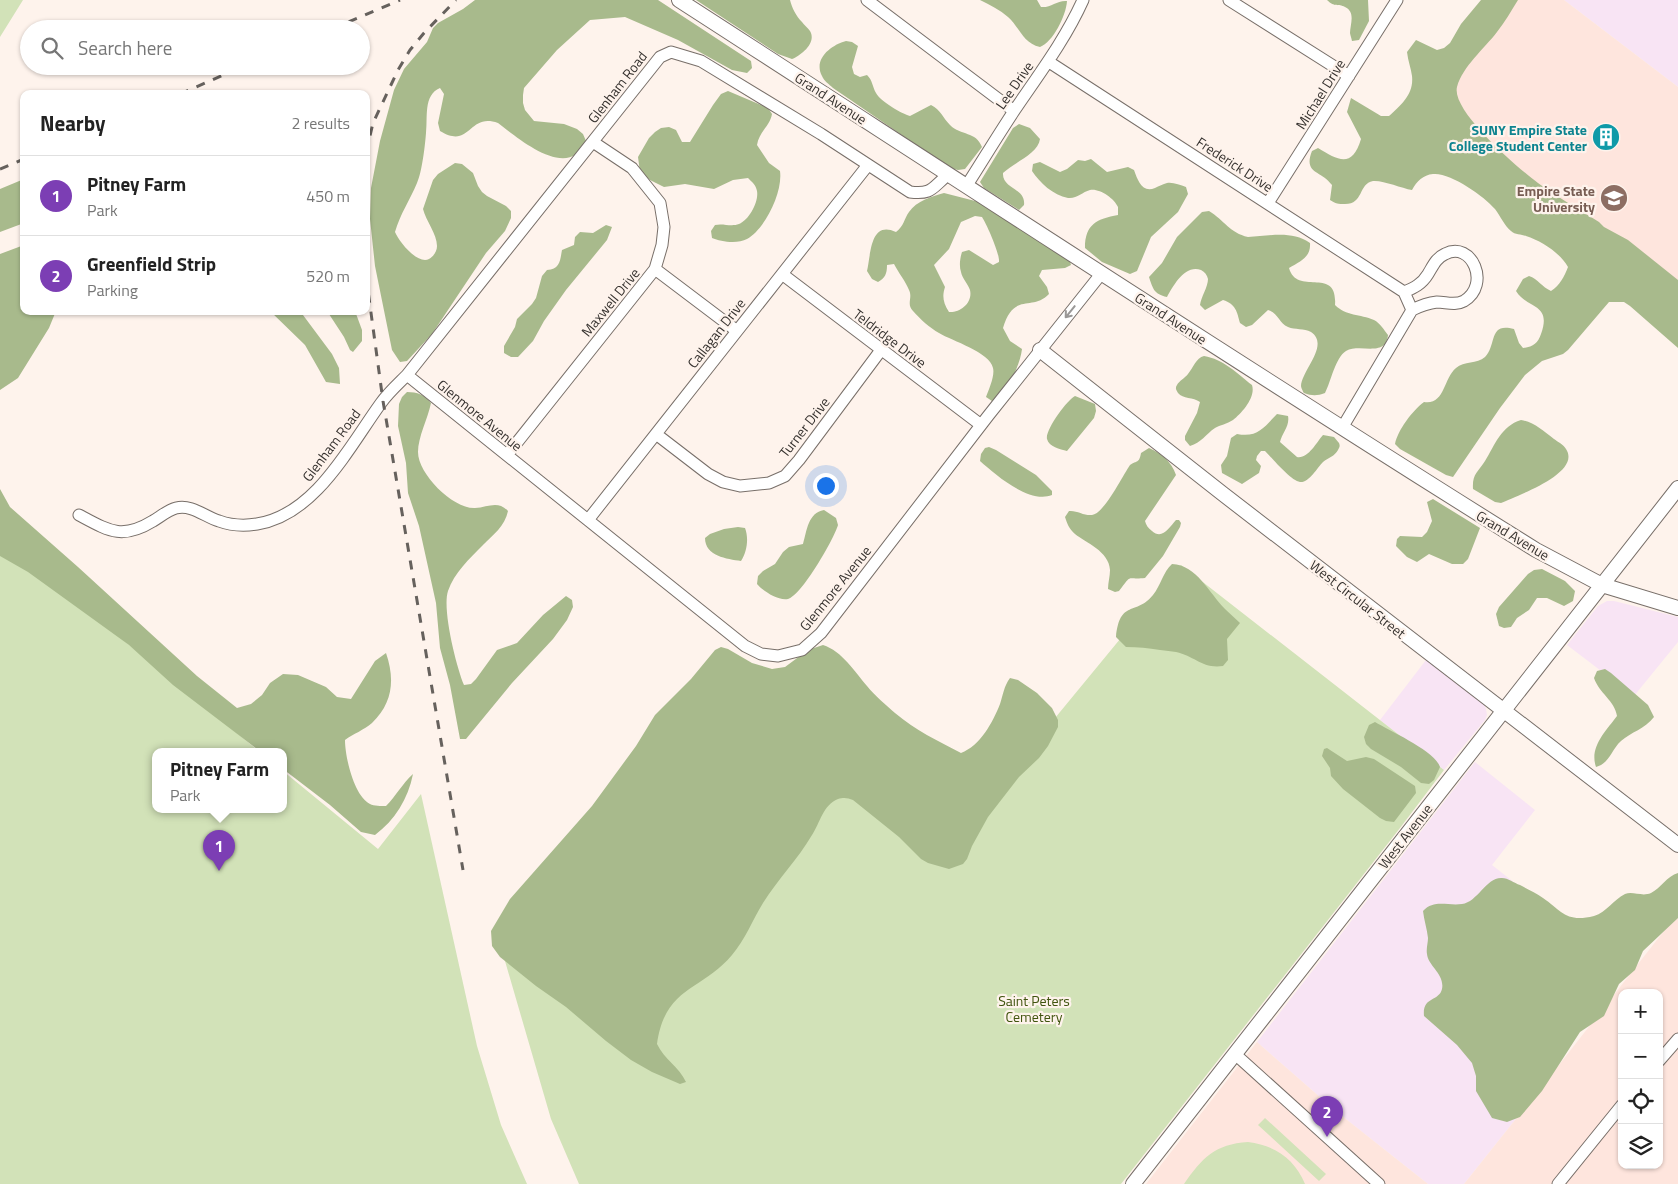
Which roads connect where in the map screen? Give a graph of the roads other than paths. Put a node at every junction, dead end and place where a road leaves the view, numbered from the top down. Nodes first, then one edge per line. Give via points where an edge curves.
1 (679, 0) edge
2 (867, 0) edge
3 (1083, 0) edge
4 (1229, 0) edge
5 (1397, 0) edge
6 (1048, 62) junction
7 (1349, 76) junction
8 (1014, 111) junction
9 (592, 142) junction
10 (868, 165) junction
11 (949, 174) junction
12 (967, 185) junction
13 (1268, 203) junction
14 (655, 269) junction
15 (782, 274) junction
16 (1101, 274) junction
17 (1404, 292) junction
18 (1412, 310) junction
19 (737, 331) junction
20 (881, 350) junction
21 (1040, 350) junction
22 (407, 375) junction
23 (981, 425) junction
24 (1342, 428) junction
25 (656, 434) junction
26 (506, 455) junction
27 (1678, 488) edge
28 (80, 515) dead end
29 (588, 520) junction
30 (1602, 586) junction
31 (1678, 608) edge
32 (1503, 711) junction
33 (1678, 845) edge
34 (1678, 1039) edge
35 (1234, 1054) junction
36 (1663, 1056) edge
37 (1618, 1110) edge
38 (1133, 1184) edge
39 (1379, 1184) edge
40 (1558, 1184) edge

1 - 11 street, Grand Avenue
2 - 8 street
3 - 6 street, Lee Drive
4 - 7 street
5 - 7 street, Michael Drive
6 - 8 street, Lee Drive
6 - 13 street, Frederick Drive
7 - 13 street, Michael Drive
8 - 12 street, Lee Drive
9 - 10 street, Glenham Road via 660,56 671,52 701,61
9 - 14 street, Maxwell Drive via 632,168 660,204 664,227
9 - 22 street, Glenham Road
10 - 11 street, Glenham Road via 910,192 931,191
10 - 15 street, Callagan Drive
11 - 12 street, Grand Avenue
12 - 16 street, Grand Avenue
13 - 17 street, Frederick Drive
14 - 19 street
14 - 26 street, Maxwell Drive
15 - 19 street, Callagan Drive
15 - 20 street, Teldridge Drive
16 -> 21 street, Glenmore Avenue
16 - 24 street, Grand Avenue
17 - 18 street
17 - 18 street via 1417,287 1428,276 1434,262 1446,253 1459,252 1476,266 1478,278 1474,291 1463,301 1425,304
18 - 24 street
19 - 25 street, Callagan Drive
20 - 23 street, Teldridge Drive
20 - 25 street, Turner Drive via 799,460 785,476 769,483 740,486 723,482
21 - 23 street, Glenmore Avenue
21 - 32 street, West Circular Street
22 - 26 street, Glenmore Avenue
22 - 28 street, Glenham Road via 383,401 323,483 290,513 255,525 218,521 195,510 176,508 140,529 128,532 113,531
23 - 29 street, Glenmore Avenue via 821,634 802,650 778,656 761,654 745,646
24 - 30 street, Grand Avenue via 1536,550
25 - 29 street, Callagan Drive
26 - 29 street, Glenmore Avenue
27 - 30 street, West Avenue
30 - 31 street, Grand Avenue
30 - 32 street, West Avenue
32 - 33 street, West Circular Street
32 - 35 street, West Avenue
34 - 36 street
35 - 38 street, West Avenue
35 - 39 street
37 - 40 street

